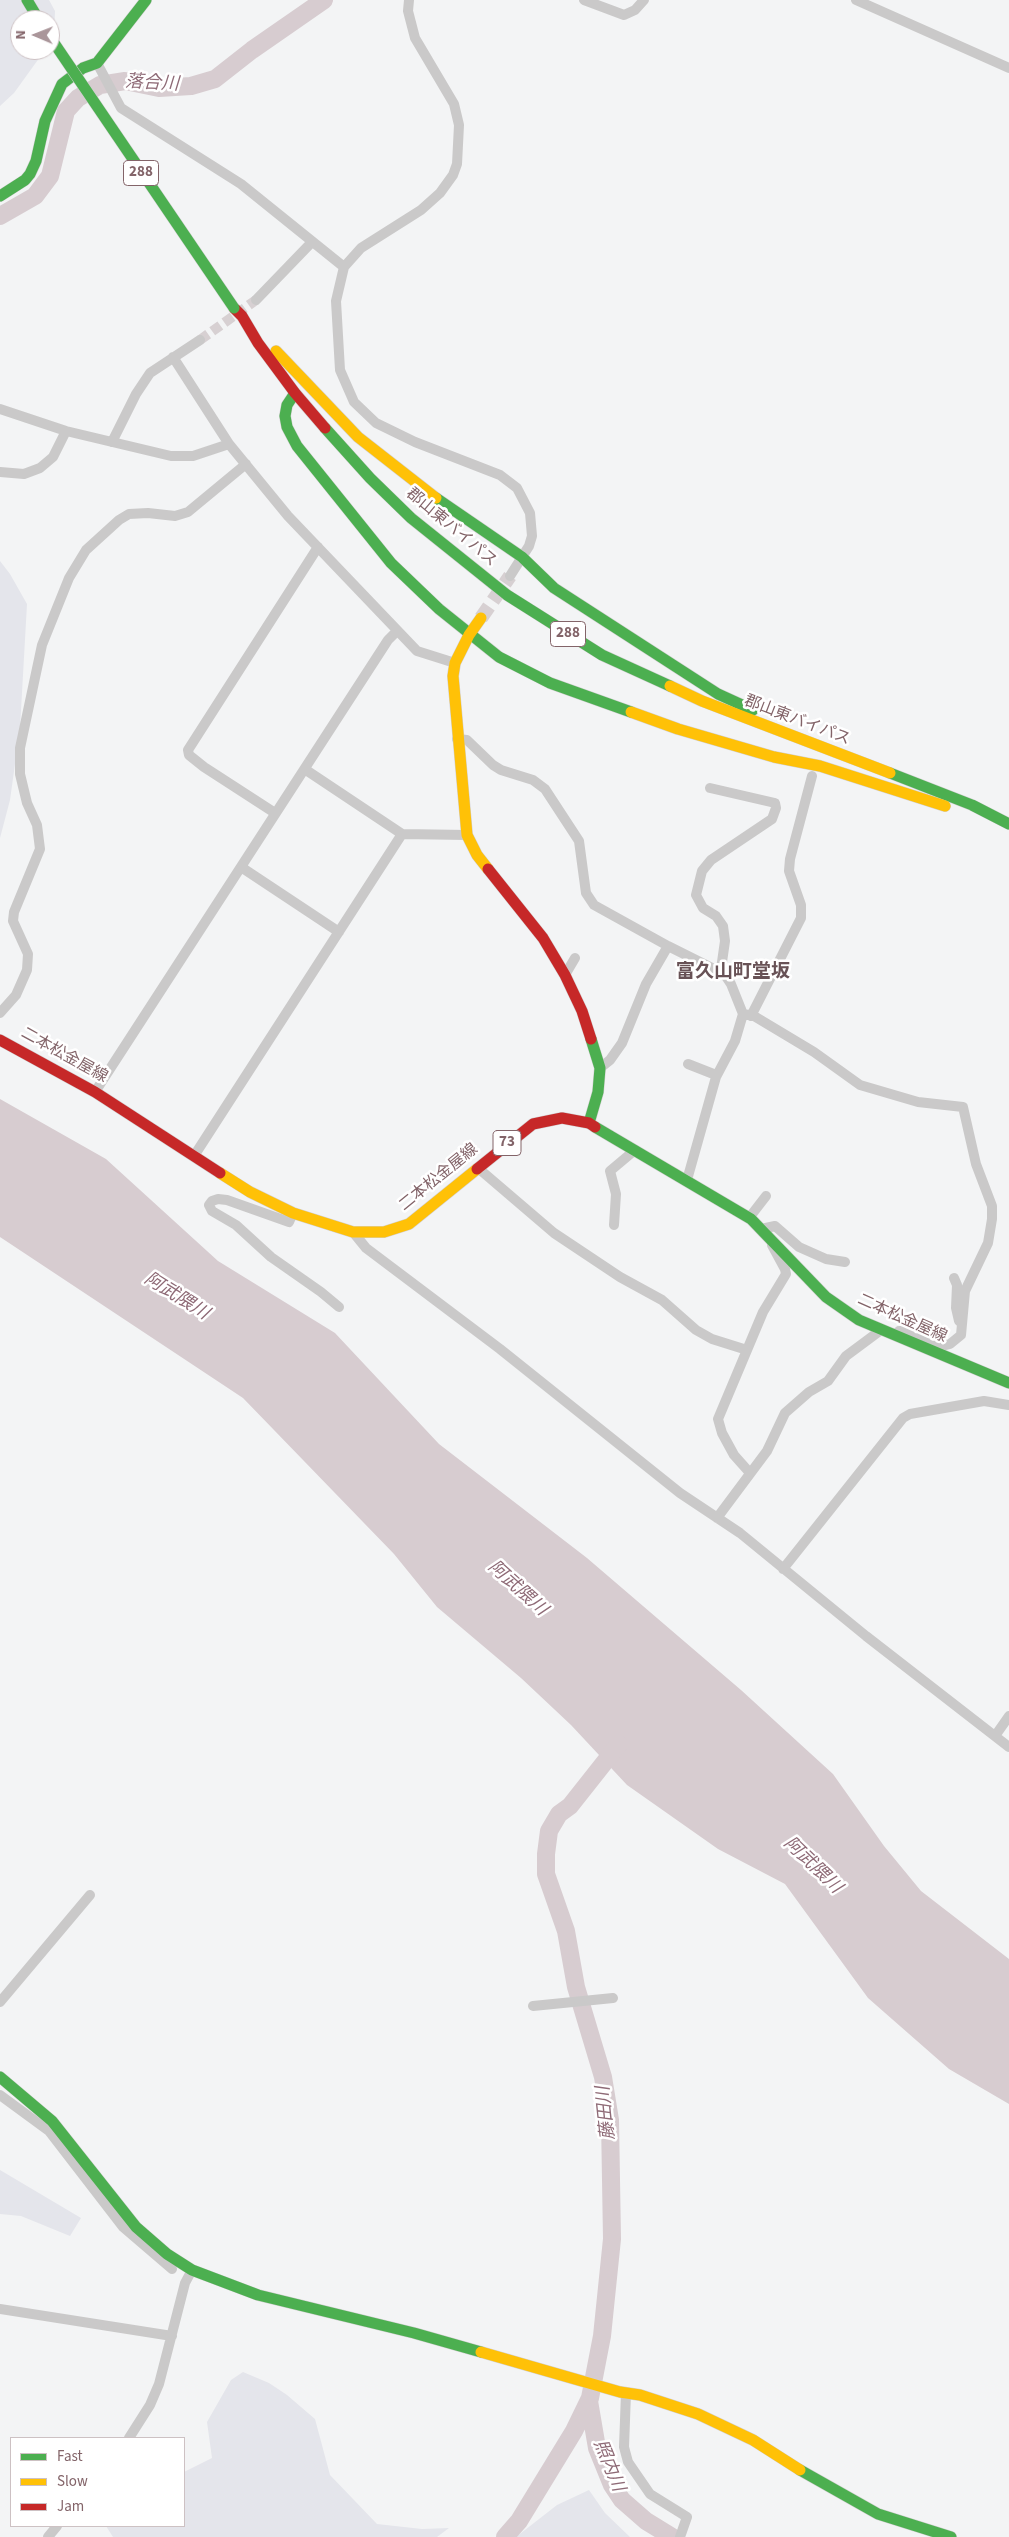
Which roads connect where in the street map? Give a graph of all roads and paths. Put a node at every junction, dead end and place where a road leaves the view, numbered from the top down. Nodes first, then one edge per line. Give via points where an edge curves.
1 (146, 0) edge
2 (409, 0) edge
3 (584, 0) edge
4 (644, 0) edge
5 (856, 0) edge
6 (60, 52) edge
7 (97, 63) junction
8 (1009, 68) edge
9 (0, 196) edge
10 (311, 243) junction
11 (344, 267) junction
12 (256, 300) tunnel mouth
13 (242, 316) junction
14 (200, 340) tunnel mouth
15 (173, 356) junction
16 (295, 394) junction
17 (0, 409) edge
18 (66, 432) junction
19 (112, 442) junction
20 (229, 444) junction
21 (246, 464) junction
22 (0, 472) edge
23 (318, 548) junction
24 (522, 557) junction
25 (510, 576) tunnel mouth
26 (481, 618) tunnel mouth
27 (397, 631) junction
28 (469, 635) junction
29 (455, 664) junction
30 (457, 739) junction
31 (306, 770) junction
32 (812, 776) dead end
33 (710, 788) dead end
34 (972, 805) junction
35 (275, 813) junction
36 (1005, 822) edge
37 (402, 834) junction
38 (468, 835) junction
39 (240, 867) junction
40 (339, 932) junction
41 (668, 946) junction
42 (575, 958) dead end
43 (721, 969) junction
44 (565, 975) junction
45 (0, 1013) edge
46 (747, 1015) junction
47 (0, 1040) edge
48 (688, 1064) dead end
49 (600, 1068) junction
50 (716, 1075) junction
51 (95, 1092) junction
52 (589, 1123) junction
53 (635, 1150) junction
54 (194, 1156) junction
55 (478, 1168) junction
56 (687, 1180) junction
57 (766, 1196) dead end
58 (294, 1213) junction
59 (749, 1218) junction
60 (614, 1225) dead end
61 (761, 1229) junction
62 (354, 1232) junction
63 (771, 1239) junction
64 (845, 1262) dead end
65 (954, 1278) dead end
66 (339, 1307) dead end
67 (962, 1325) junction
68 (881, 1330) junction
69 (895, 1335) junction
70 (747, 1350) junction
71 (1009, 1383) edge
72 (1009, 1405) edge
73 (750, 1473) junction
74 (717, 1518) junction
75 (783, 1569) junction
76 (1009, 1716) edge
77 (994, 1736) junction
78 (1009, 1747) edge
79 (90, 1895) dead end
80 (610, 1998) dead end
81 (0, 2002) edge
82 (536, 2006) dead end
83 (0, 2077) edge
84 (0, 2096) edge
85 (172, 2269) dead end
86 (192, 2270) junction
87 (0, 2309) edge
88 (172, 2336) junction
89 (623, 2392) junction
90 (130, 2437) edge
91 (56, 2527) edge
92 (48, 2537) edge
93 (680, 2537) edge
94 (950, 2537) edge

1 - 7 main road
2 - 11 street via 408,11 415,38 454,104 460,125 457,164 453,176 440,193 421,210 361,248
3 - 4 street via 624,15 636,10
5 - 8 street
6 - 13 main road, 郡山東バイパス / 288, bridge
7 - 9 main road via 83,68 62,84 45,122 30,174
7 - 10 street via 121,108 241,184
10 - 11 street
10 - 12 street
11 - 24 street via 336,301 338,354 340,370 354,402 365,415 389,430 511,481 525,501 532,525 529,546
13 - 16 main road, 郡山東バイパス / 288
13 - 24 main road via 358,437 454,512
14 - 15 street
15 - 19 street via 150,373
15 - 20 street
16 - 28 main road via 287,405 285,416 296,446 391,562
16 - 34 main road, 郡山東バイパス / 288 via 370,478 411,518 507,595 602,655 726,711
17 - 18 street
18 - 19 street
18 - 22 street via 53,457 40,468 24,474
19 - 20 street via 184,456 210,452
20 - 21 street
21 - 23 street
21 - 45 street via 188,512 175,516 148,512 129,514 119,520 86,550 69,578 42,645 20,748 20,774 27,803 37,825 40,849 14,912 13,921 28,954 26,970 16,994
23 - 27 street
23 - 35 street via 188,750 189,755 204,767
24 - 25 street
24 - 34 main road via 554,588 718,694 774,720 916,774
26 - 28 main road
27 - 29 street via 422,654
27 - 31 street via 388,640
28 - 29 main road
28 - 36 main road via 499,657 550,683 678,729 774,757 820,766
29 - 30 main road via 452,691
30 - 38 main road
30 - 41 street via 466,740 493,766 533,780 545,789 579,842 590,901
31 - 35 street
31 - 37 street
32 - 46 street via 790,859 791,880 801,905 800,918
33 - 43 street via 770,801 776,808 772,819 711,860 702,871 696,895 703,908 716,916 723,926 725,941
34 - 36 main road, 郡山東バイパス / 288
35 - 39 street
37 - 38 street
37 - 40 street
38 - 44 main road via 476,854 543,938
39 - 40 street
39 - 51 street
40 - 54 street
41 - 43 street via 714,969
41 - 49 street via 646,984 622,1043
42 - 44 street
43 - 46 street
44 - 49 main road via 582,1011
46 - 50 street
46 - 67 street via 814,1052 860,1085 918,1102 963,1107 976,1164 992,1206 992,1218 988,1243 965,1291
47 - 51 main road, 二本松金屋線 / 73
48 - 50 street
49 - 52 main road via 598,1092
50 - 56 street
51 - 54 main road, 二本松金屋線 / 73
52 - 53 main road, 二本松金屋線 / 73
52 - 55 main road, 二本松金屋線 / 73 via 562,1118 533,1124
53 - 56 main road, 二本松金屋線 / 73
53 - 60 street via 610,1171 615,1190
54 - 58 main road, 二本松金屋線 / 73 via 250,1192
55 - 62 main road, 二本松金屋線 / 73 via 409,1224 384,1232
55 - 70 street via 554,1233 620,1277 662,1300 696,1330 712,1339
56 - 59 main road, 二本松金屋線 / 73
57 - 59 street
58 - 62 main road, 二本松金屋線 / 73
58 - 66 street via 289,1222 227,1200 218,1199 210,1205 212,1210 236,1225 271,1257
59 - 61 main road, 二本松金屋線 / 73
61 - 63 main road, 二本松金屋線 / 73
61 - 64 street via 775,1226 799,1246 826,1259
62 - 74 street via 366,1248 500,1349 680,1493
63 - 68 main road, 二本松金屋線 / 73 via 826,1297 859,1320
63 - 70 street via 786,1274 763,1312
65 - 67 street via 957,1285 956,1308
67 - 69 street via 961,1335 950,1344 909,1331 899,1331
68 - 69 main road, 二本松金屋線 / 73
68 - 73 street via 846,1356 828,1380 785,1413 767,1451
69 - 71 main road, 二本松金屋線 / 73
70 - 73 street via 718,1419 734,1455
72 - 75 street via 984,1401 902,1418
73 - 74 street
74 - 75 street
75 - 77 street
76 - 77 street
77 - 78 street
79 - 81 street
80 - 82 street
83 - 86 main road via 52,2121 136,2227 167,2254
84 - 85 street via 49,2131 123,2227
86 - 88 street via 185,2283
86 - 89 main road via 258,2295 414,2333
87 - 88 street
88 - 90 street via 159,2384
89 - 93 street via 624,2447 628,2462 650,2494 687,2517
89 - 94 main road via 698,2414 753,2440 878,2514
91 - 92 street

